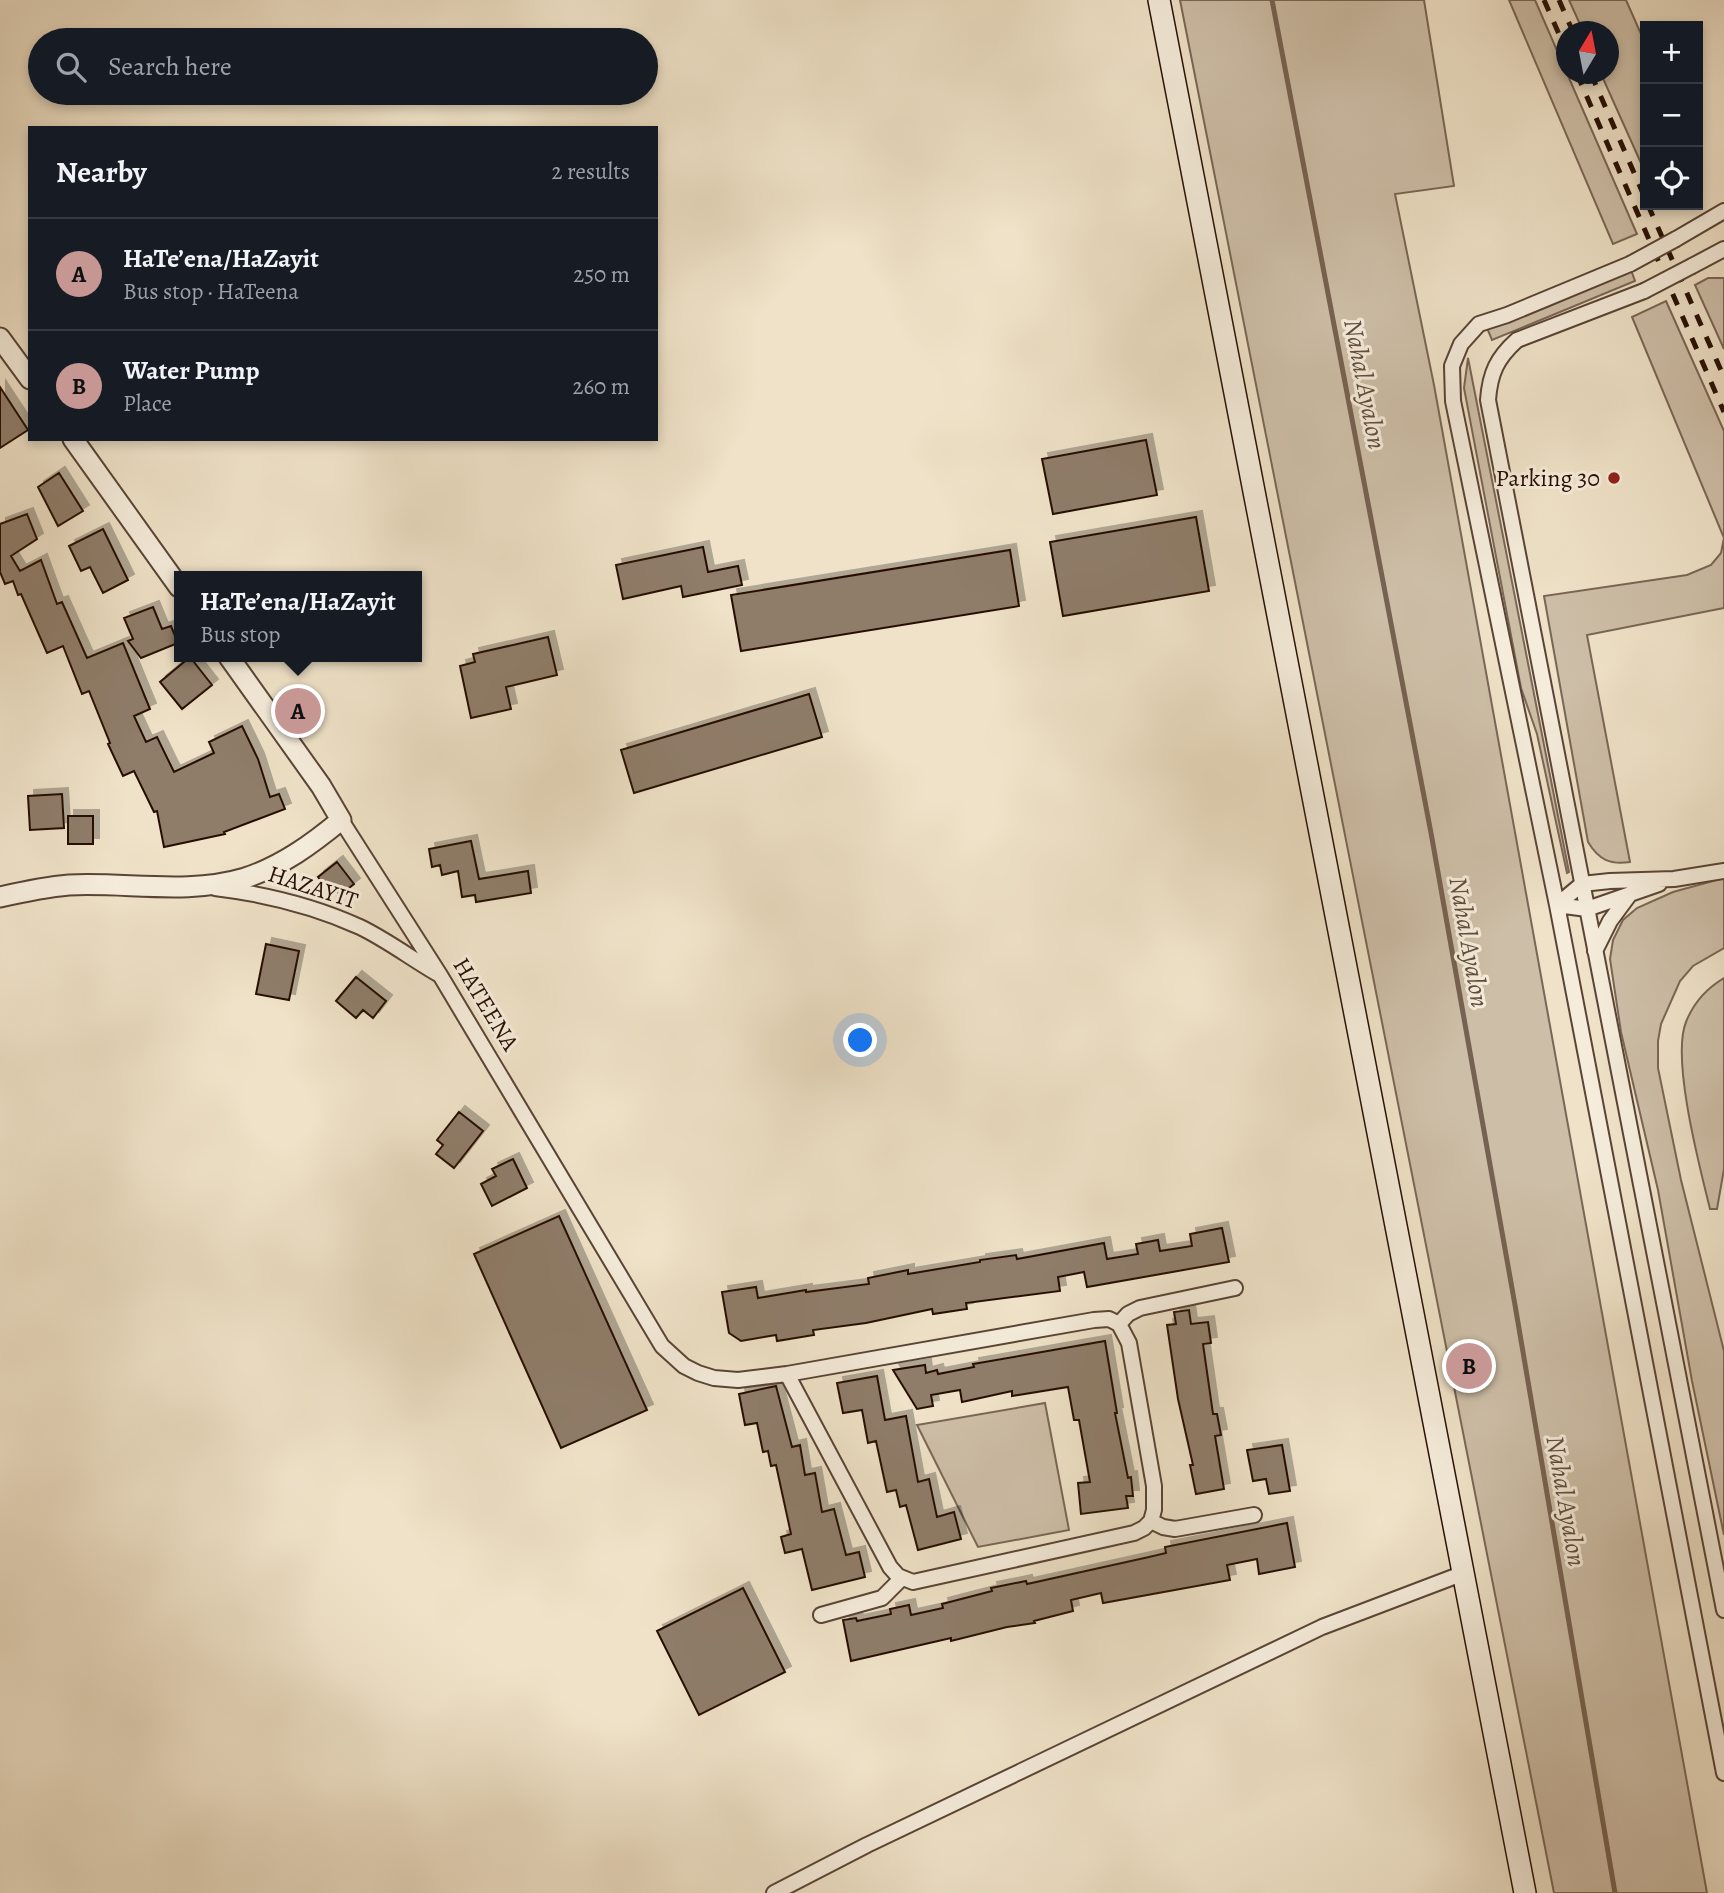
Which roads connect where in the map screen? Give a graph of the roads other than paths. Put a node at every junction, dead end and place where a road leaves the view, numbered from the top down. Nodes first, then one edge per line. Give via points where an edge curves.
1 (1159, 0) edge
2 (1724, 211) edge
3 (1724, 249) edge
4 (0, 338) edge
5 (28, 376) edge
6 (74, 441) edge
7 (174, 580) edge
8 (233, 662) edge
9 (341, 820) junction
10 (1724, 871) edge
11 (1674, 879) junction
12 (1582, 884) junction
13 (200, 886) junction
14 (1630, 894) junction
15 (0, 897) edge
16 (1557, 905) junction
17 (1587, 909) junction
18 (1595, 951) junction
19 (440, 975) junction
20 (1235, 1288) dead end
21 (1119, 1324) junction
22 (787, 1374) junction
23 (1254, 1515) dead end
24 (1151, 1521) junction
25 (1464, 1573) junction
26 (901, 1578) junction
27 (1724, 1611) edge
28 (821, 1615) dead end
29 (1724, 1773) edge
30 (774, 1893) edge
31 (1525, 1893) edge

1 - 25 main road
2 - 16 street, bridge via 1630,264 1479,324 1461,344 1452,366 1453,401
3 - 12 street, bridge via 1644,291 1517,340 1503,353 1489,379 1488,400
4 - 5 street
6 - 7 street
8 - 9 street, HATEENA
9 - 13 street, HAZAYIT via 271,868
9 - 19 street, HATEENA
10 - 11 street
11 - 12 street
11 - 14 street
12 - 16 street
12 - 17 street
13 - 15 street, HAZAYIT via 68,886
13 - 19 street, HAZAYIT via 251,893 334,916
14 - 17 street
14 - 18 street
16 - 17 street
16 - 29 street
17 - 18 street
18 - 27 street
19 - 22 street, HATEENA via 663,1346 684,1366 714,1378
20 - 21 street via 1140,1308
21 - 22 street via 1094,1320
21 - 24 street via 1129,1343 1154,1486
22 - 26 street via 890,1567
23 - 24 street via 1175,1529
24 - 26 street via 1135,1533 913,1583
25 - 30 street via 1322,1627
25 - 31 main road
26 - 28 street via 882,1598

